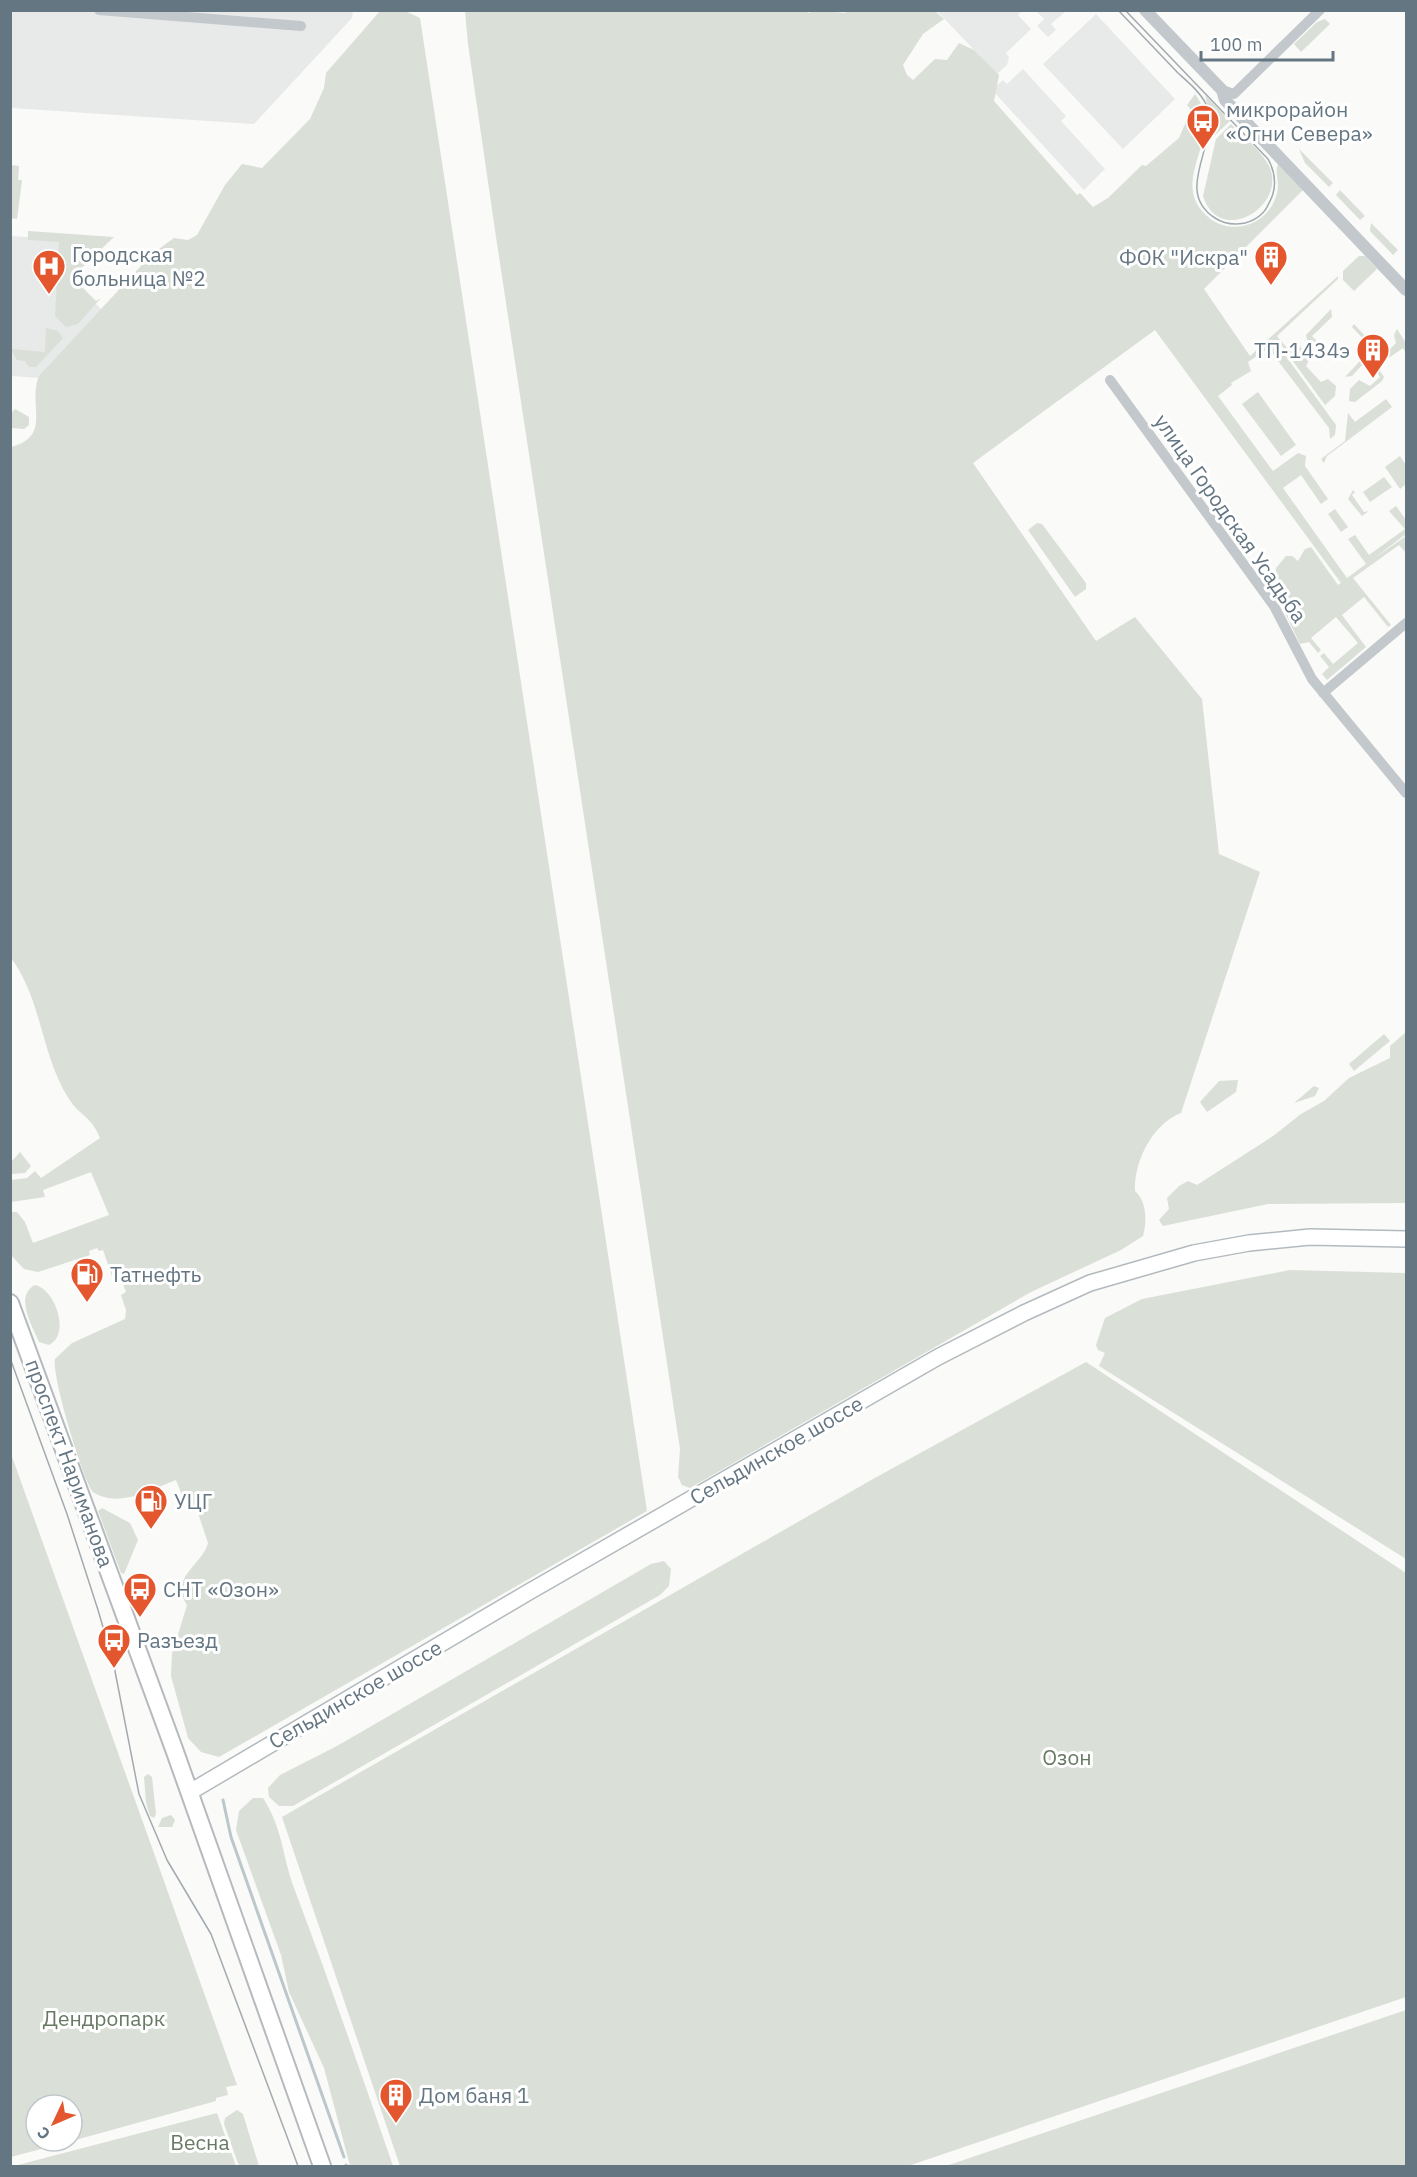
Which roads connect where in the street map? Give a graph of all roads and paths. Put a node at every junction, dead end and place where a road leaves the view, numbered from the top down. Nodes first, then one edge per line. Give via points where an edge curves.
1 (99, 10) edge
2 (1145, 10) edge
3 (1320, 10) edge
4 (301, 26) dead end
5 (1228, 92) junction
6 (1407, 290) edge
7 (1110, 380) dead end
8 (1407, 623) edge
9 (1323, 693) junction
10 (1407, 793) edge
11 (1407, 1239) edge
12 (10, 1302) edge
13 (17, 1337) edge
14 (190, 1792) junction
15 (322, 2166) edge

1 - 4 street
2 - 5 street
3 - 5 street
5 - 6 street via 1225,100
7 - 9 street, улица Городская Усадьба via 1274,606
8 - 9 street
9 - 10 street, улица Городская Усадьба
11 - 14 main road, Сельдинское шоссе via 1310,1237 1249,1243 1138,1268 1090,1283 1041,1305 938,1357
12 - 13 main road, проспект Нариманова
13 - 14 main road, проспект Нариманова
14 - 15 main road, проспект Нариманова

